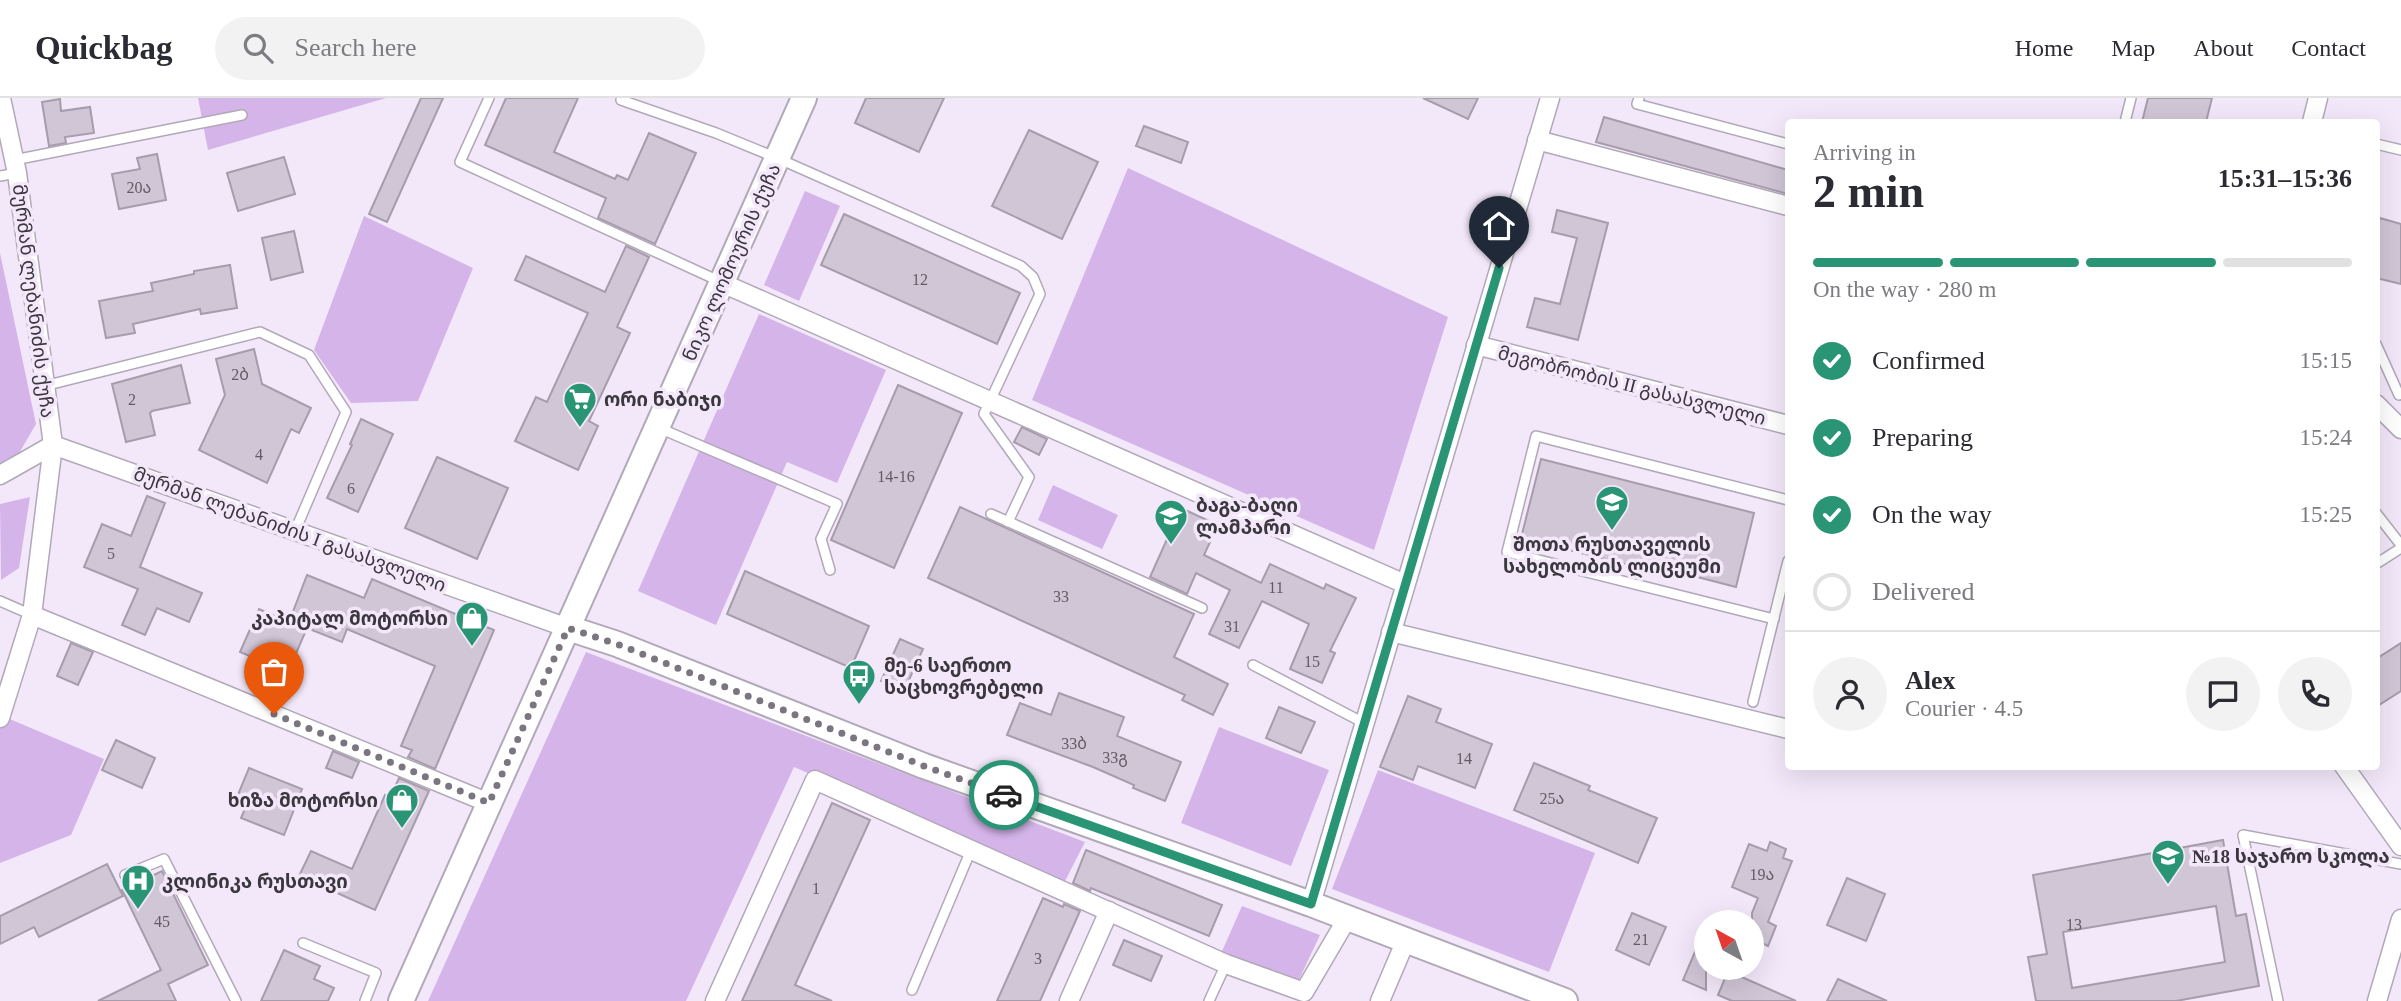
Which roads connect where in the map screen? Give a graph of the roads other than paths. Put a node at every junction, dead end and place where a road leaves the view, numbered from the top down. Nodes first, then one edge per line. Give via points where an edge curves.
1 (489, 98) edge
2 (804, 98) edge
3 (1550, 98) edge
4 (1639, 98) edge
5 (2131, 98) edge
6 (2318, 98) edge
7 (5, 99) edge
8 (621, 100) dead end
9 (242, 115) dead end
10 (2126, 119) edge
11 (2313, 119) edge
12 (1537, 140) junction
13 (1785, 143) edge
14 (2380, 145) edge
15 (2401, 150) edge
16 (777, 158) junction
17 (10, 170) edge
18 (1785, 205) edge
19 (722, 283) junction
20 (1476, 345) junction
21 (2380, 352) edge
22 (44, 386) junction
23 (2400, 395) edge
24 (989, 400) junction
25 (2380, 405) edge
26 (2380, 407) edge
27 (1785, 424) edge
28 (657, 427) junction
29 (2401, 429) edge
30 (52, 445) junction
31 (0, 475) edge
32 (1785, 499) edge
33 (991, 514) dead end
34 (2380, 518) edge
35 (1008, 522) junction
36 (295, 531) junction
37 (2401, 546) edge
38 (2380, 561) edge
39 (830, 570) dead end
40 (1785, 573) edge
41 (1405, 584) junction
42 (0, 601) edge
43 (1202, 608) dead end
44 (32, 615) junction
45 (1774, 619) junction
46 (568, 628) junction
47 (1391, 632) junction
48 (1253, 666) dead end
49 (1754, 702) dead end
50 (0, 718) edge
51 (1364, 723) junction
52 (1785, 728) edge
53 (2347, 770) edge
54 (489, 803) junction
55 (2401, 846) edge
56 (971, 850) junction
57 (2401, 864) edge
58 (125, 875) dead end
59 (1311, 904) junction
60 (1110, 911) junction
61 (1348, 918) junction
62 (2401, 919) edge
63 (1406, 940) junction
64 (303, 943) dead end
65 (1226, 964) junction
66 (912, 990) dead end
67 (1302, 996) edge
68 (236, 1001) edge
69 (365, 1001) edge
70 (401, 1001) edge
71 (715, 1001) edge
72 (1069, 1001) edge
73 (1209, 1001) edge
74 (1380, 1001) edge
75 (1565, 1001) edge
76 (2278, 1001) edge
77 (2377, 1001) edge

1 - 19 lane via 460,162
2 - 16 street, ნიკო ლომოურის ქუჩა
3 - 12 street
4 - 13 lane via 1637,104
5 - 10 lane
6 - 11 street
7 - 17 street, მურმან ლებანიძის ქუჩა
8 - 16 lane
9 - 17 lane
12 - 18 street
12 - 20 street
14 - 15 lane
16 - 19 street, ნიკო ლომოურის ქუჩა
16 - 24 lane via 1021,266 1033,277 1040,294
17 - 22 street, მურმან ლებანიძის ქუჩა
19 - 24 street
19 - 28 street, ნიკო ლომოურის ქუჩა
20 - 27 street, მეგობრობის II გასასვლელი
20 - 41 street
21 - 23 lane
22 - 30 street, მურმან ლებანიძის ქუჩა
22 - 36 lane via 260,332 309,355 346,412
23 - 25 lane
24 - 35 lane via 984,414 1029,477
24 - 41 street
26 - 29 street
28 - 39 lane via 837,504 821,539
28 - 46 street, ნიკო ლომოურის ქუჩა
30 - 31 street, მურმან ლებანიძის ქუჩა
30 - 36 street, მურმან ლებანიძის I გასასვლელი
30 - 44 street
32 - 45 lane via 1536,436 1507,552
33 - 35 lane
34 - 37 lane
35 - 43 lane
36 - 46 street, მურმან ლებანიძის I გასასვლელი
37 - 38 lane
40 - 45 lane
41 - 47 street
42 - 44 lane
44 - 50 street
44 - 54 street
45 - 49 lane
46 - 54 street, ნიკო ლომოურის ქუჩა
46 - 59 street via 924,766
47 - 51 street
47 - 52 street
48 - 51 lane
51 - 59 street
53 - 55 street
54 - 70 street, ნიკო ლომოურის ქუჩა
56 - 60 street
56 - 66 lane
56 - 71 street via 815,780
57 - 76 lane via 2242,835
58 - 68 lane via 164,859
59 - 61 street
60 - 65 street
60 - 72 street
61 - 63 street
61 - 67 street
62 - 77 street
63 - 74 street
63 - 75 street
64 - 69 lane via 376,973
65 - 67 street
65 - 73 lane

